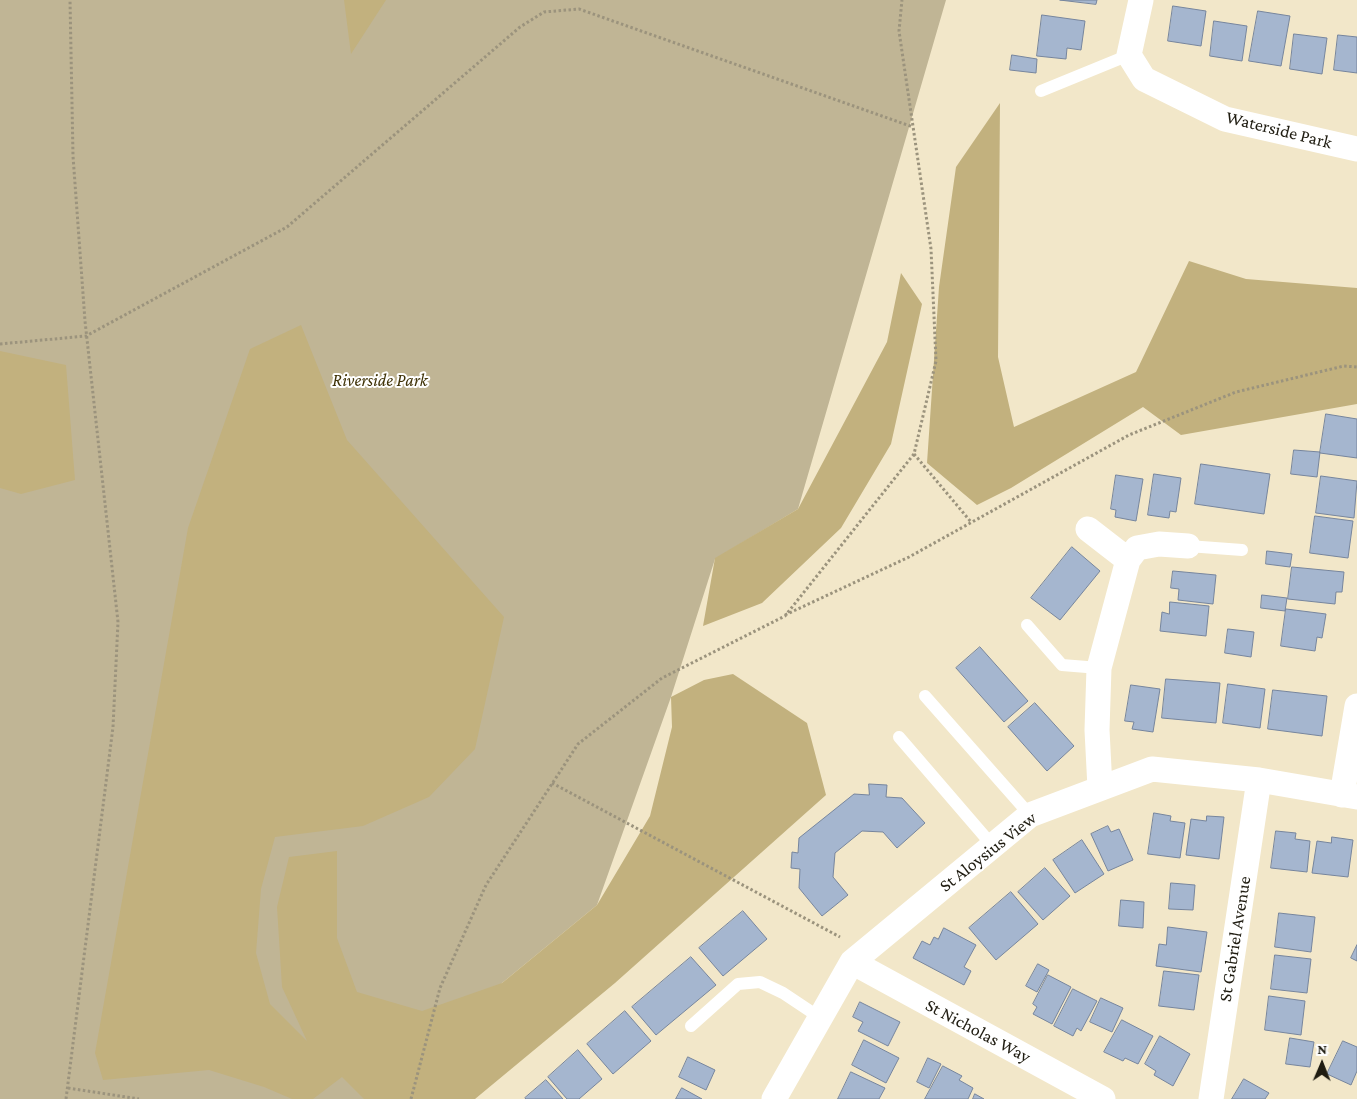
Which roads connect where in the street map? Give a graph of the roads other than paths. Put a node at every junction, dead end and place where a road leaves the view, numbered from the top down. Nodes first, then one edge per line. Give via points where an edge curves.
1 (1141, 0) edge
2 (1129, 55) junction
3 (1041, 91) dead end
4 (1356, 144) edge
5 (1088, 529) dead end
6 (1188, 546) joint
7 (1242, 550) dead end
8 (1128, 560) junction
9 (1027, 625) dead end
10 (1099, 668) junction
11 (925, 696) dead end
12 (1357, 706) edge
13 (899, 736) dead end
14 (1259, 780) junction
15 (1100, 788) junction
16 (1350, 796) edge
17 (1030, 814) junction
18 (992, 845) junction
19 (859, 957) junction
20 (819, 1017) junction
21 (691, 1026) dead end
22 (774, 1099) edge
23 (1104, 1099) edge
24 (1210, 1099) edge

1 - 2 street
2 - 3 lane
2 - 4 street, Waterside Park via 1144,79 1225,119
5 - 8 street
6 - 7 lane
6 - 8 street via 1159,544 1137,548
8 - 10 street
9 - 10 lane via 1062,665
10 - 15 street via 1097,730
11 - 17 lane
12 - 16 street
13 - 18 lane
14 - 15 street, St Aloysius View via 1152,769
14 - 16 street, St Aloysius View
14 - 24 street, St Gabriel Avenue
15 - 17 street, St Aloysius View
17 - 18 street, St Aloysius View
18 - 19 street, St Aloysius View
19 - 20 street, St Aloysius View
19 - 23 street, St Nicholas Way
20 - 21 lane via 760,982 738,984
20 - 22 street, St Aloysius View

